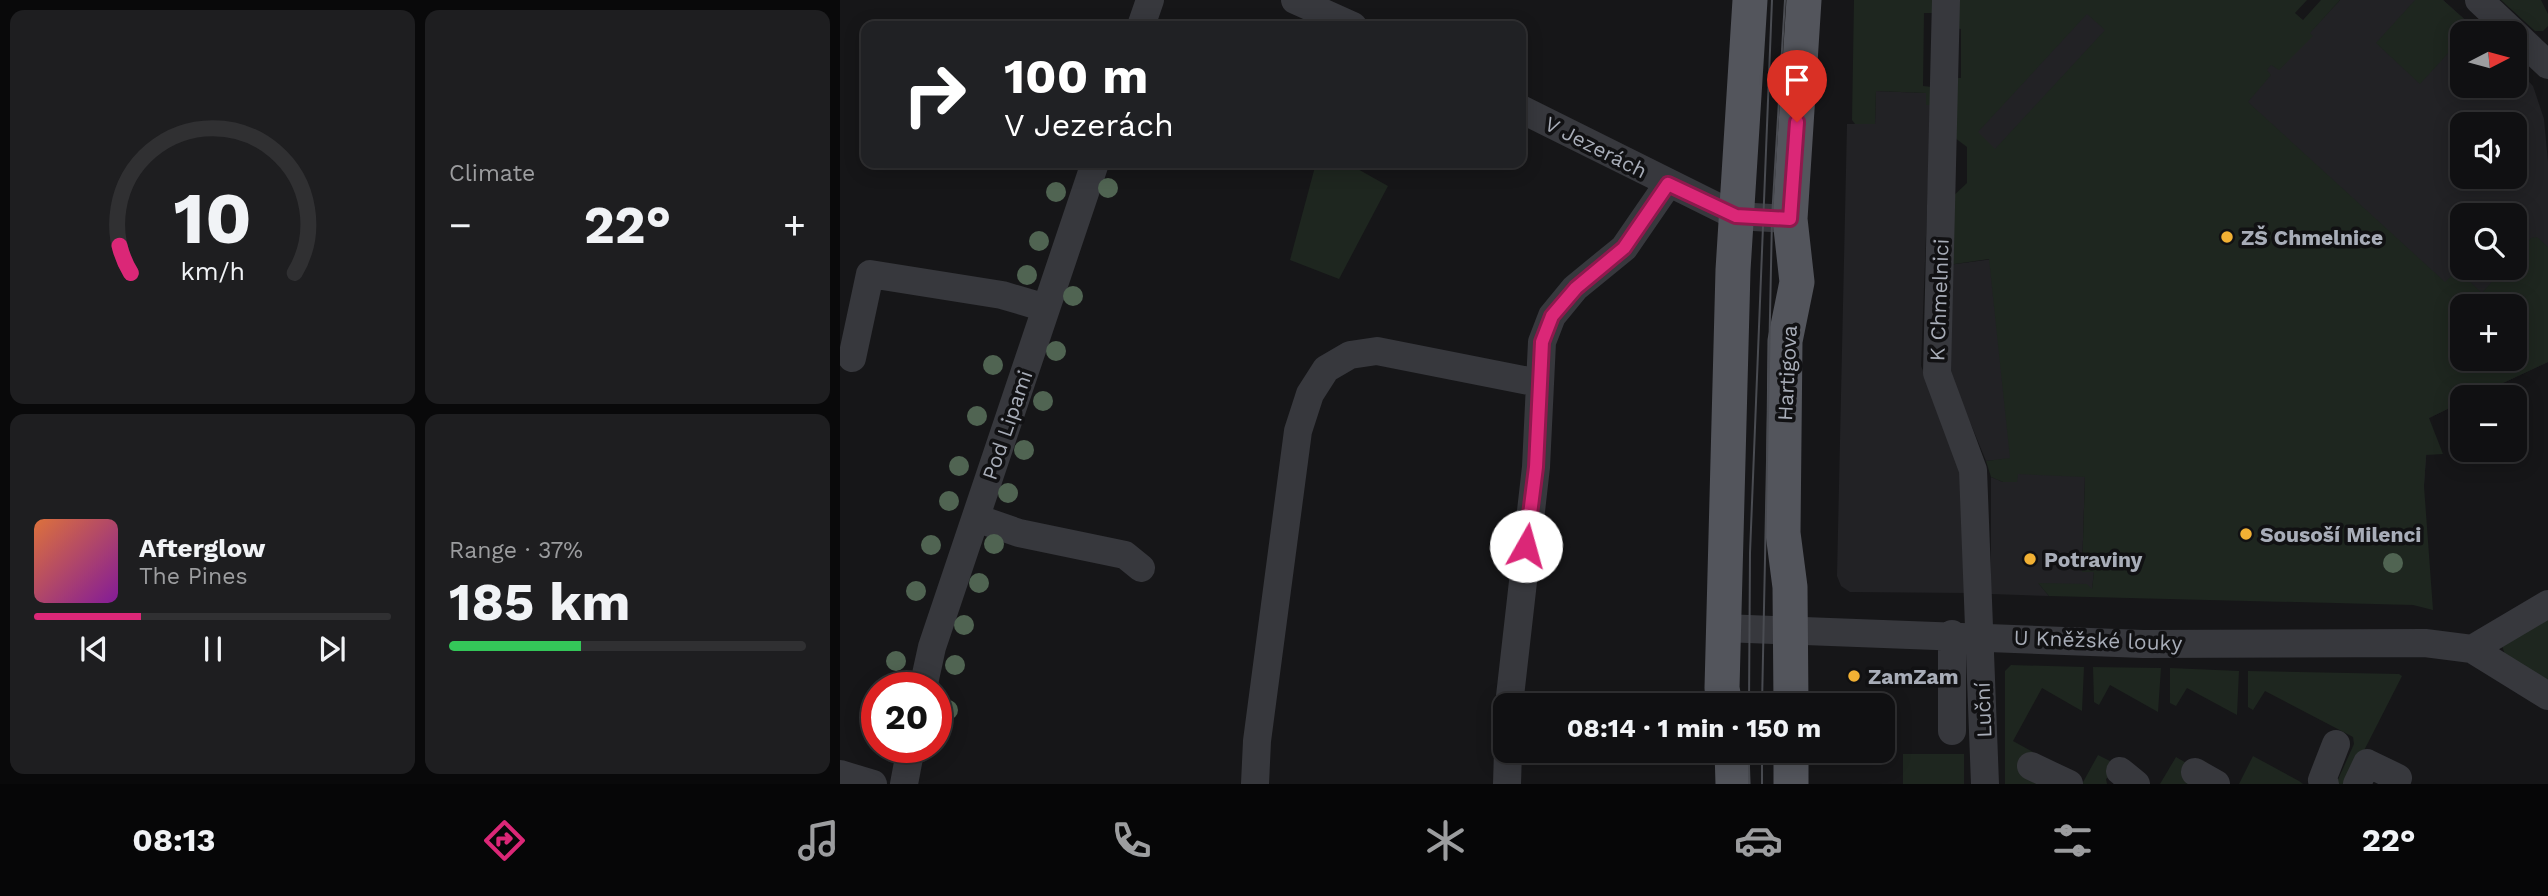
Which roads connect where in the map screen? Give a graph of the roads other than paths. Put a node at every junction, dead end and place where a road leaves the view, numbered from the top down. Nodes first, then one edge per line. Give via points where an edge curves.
1 (1150, 0) edge
2 (1295, 0) edge
3 (1750, 0) edge
4 (1804, 0) edge
5 (1946, 0) edge
6 (2479, 0) edge
7 (1142, 21) edge
8 (1342, 21) edge
9 (2548, 65) edge
10 (1526, 112) edge
11 (1093, 168) edge
12 (1668, 184) junction
13 (1736, 216) junction
14 (1790, 219) junction
15 (1046, 308) junction
16 (852, 358) dead end
17 (1539, 383) junction
18 (975, 518) junction
19 (1141, 568) dead end
20 (2548, 604) edge
21 (1723, 628) junction
22 (1790, 630) junction
23 (1966, 635) junction
24 (2472, 649) junction
25 (927, 672) edge
26 (1510, 693) edge
27 (1723, 693) edge
28 (1791, 693) edge
29 (2548, 696) edge
30 (1952, 732) dead end
31 (2336, 744) dead end
32 (908, 763) edge
33 (1508, 763) edge
34 (1732, 763) edge
35 (1791, 763) edge
36 (2031, 766) dead end
37 (840, 774) edge
38 (2398, 778) dead end
39 (873, 784) edge
40 (904, 784) edge
41 (1255, 784) edge
42 (1507, 784) edge
43 (1733, 784) edge
44 (1791, 784) edge
45 (1985, 784) edge
46 (2069, 784) edge
47 (2325, 784) edge
48 (2357, 784) edge

1 - 7 street
2 - 8 street
3 - 13 main road
4 - 14 main road, Hartigova
5 - 23 street, K Chmelnici via 1937,373 1973,470
6 - 9 street
10 - 12 street, V Jezerách
11 - 15 street, Pod Lipami
12 - 13 street, V Jezerách
12 - 17 street via 1624,248 1576,288 1552,316 1542,342
13 - 14 street, V Jezerách
13 - 21 main road
14 - 22 main road, Hartigova via 1798,273 1785,341 1783,533
15 - 16 street via 1002,295 870,274
15 - 18 street, Pod Lipami
17 - 26 street via 1536,467
17 - 41 street via 1377,351 1350,355 1326,369 1310,394 1298,431 1295,550 1257,741
18 - 19 street via 1019,533 1125,555
18 - 25 street, Pod Lipami
20 - 24 street
21 - 22 street, U Kněžské louky
21 - 27 main road
22 - 23 street, U Kněžské louky
22 - 28 main road, Hartigova
23 - 24 street, U Kněžské louky via 2143,644 2425,643
23 - 30 street
23 - 45 street, Luční
24 - 29 street, U Kněžské louky
31 - 47 street via 2322,779
32 - 40 street
33 - 42 street
34 - 43 main road
35 - 44 main road
36 - 46 street
37 - 39 street
38 - 48 street via 2367,763

